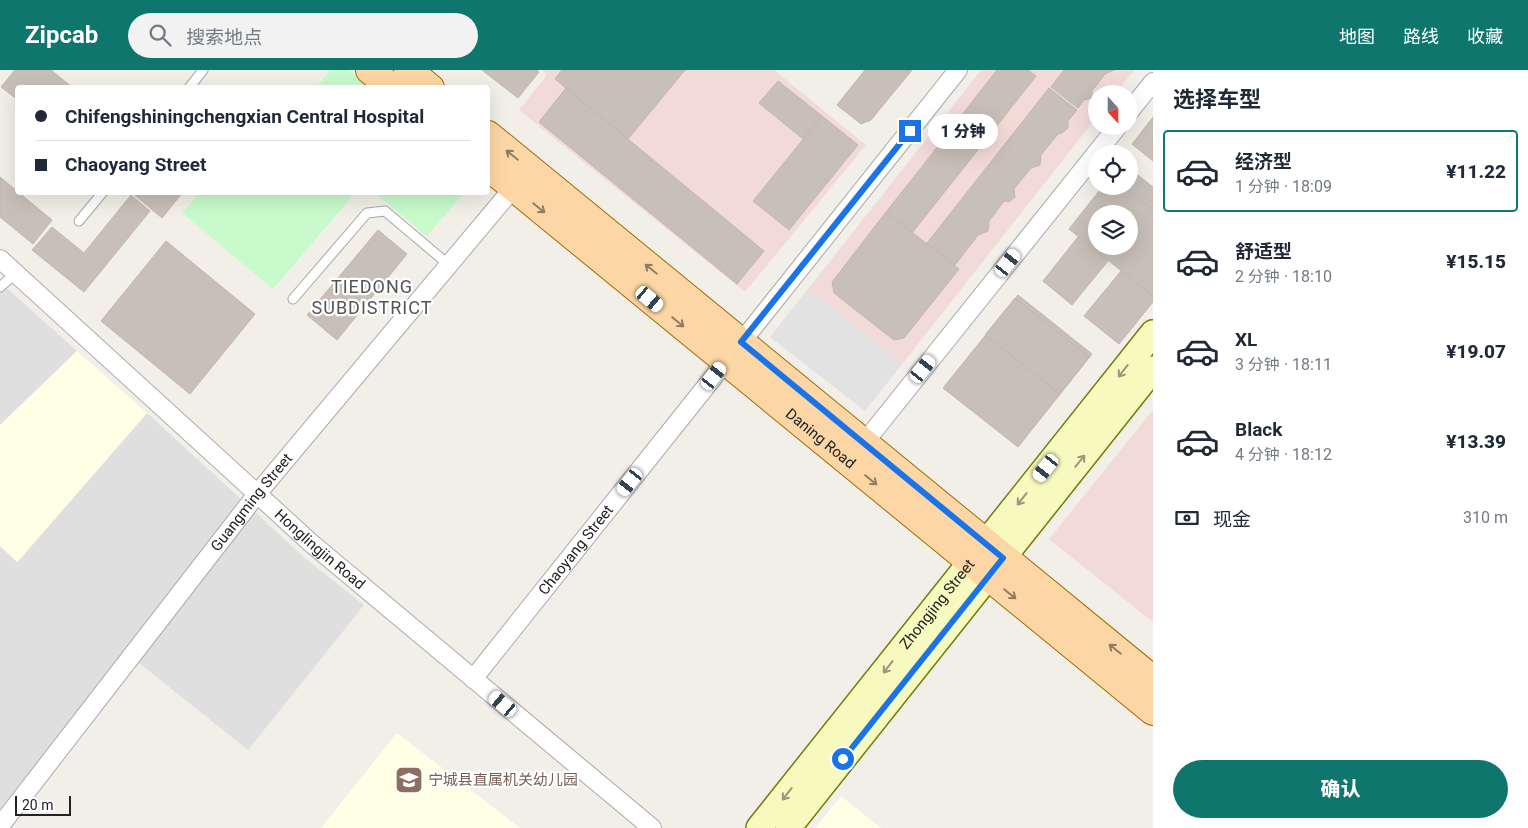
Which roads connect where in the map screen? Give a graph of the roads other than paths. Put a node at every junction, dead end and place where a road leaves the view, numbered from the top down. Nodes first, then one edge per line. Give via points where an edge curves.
1 (204, 70) edge
2 (370, 70) edge
3 (408, 70) edge
4 (958, 70) edge
5 (192, 85) edge
6 (388, 85) edge
7 (426, 85) edge
8 (1151, 90) edge
9 (1138, 103) edge
10 (1111, 135) edge
11 (490, 137) edge
12 (490, 168) edge
13 (514, 187) junction
14 (101, 195) edge
15 (79, 221) dead end
16 (0, 259) edge
17 (449, 265) junction
18 (16, 273) junction
19 (0, 287) edge
20 (293, 299) dead end
21 (1153, 333) edge
22 (734, 352) junction
23 (1153, 369) edge
24 (864, 443) junction
25 (257, 494) junction
26 (987, 560) junction
27 (473, 679) junction
28 (1153, 680) edge
29 (1153, 711) edge
30 (0, 826) edge
31 (652, 828) edge
32 (759, 828) edge
33 (788, 828) edge

1 - 5 lane
2 - 6 main road
3 - 7 main road
4 - 22 street, Chaoyang Street
8 - 9 street
10 - 24 street
22 -> 11 main road, Daning Road
12 - 13 main road, Daning Road
13 - 17 street, Guangming Street
13 -> 22 main road, Daning Road
14 - 15 lane
16 - 18 street, Honglingjin Road
17 - 20 lane via 385,211 373,211 367,213
17 - 25 street, Guangming Street
18 - 19 lane
18 - 25 street, Honglingjin Road
21 -> 26 main road, Zhongjing Street
22 - 24 main road, Daning Road
22 -> 26 main road, Daning Road
22 - 27 street, Chaoyang Street
26 -> 23 main road, Zhongjing Street
24 - 26 main road, Daning Road
25 - 27 street, Honglingjin Road
25 - 30 street, Guangming Street
28 -> 26 main road, Daning Road
26 -> 29 main road, Daning Road
26 -> 32 main road, Zhongjing Street
26 - 33 main road, Zhongjing Street
27 - 31 street, Honglingjin Road

